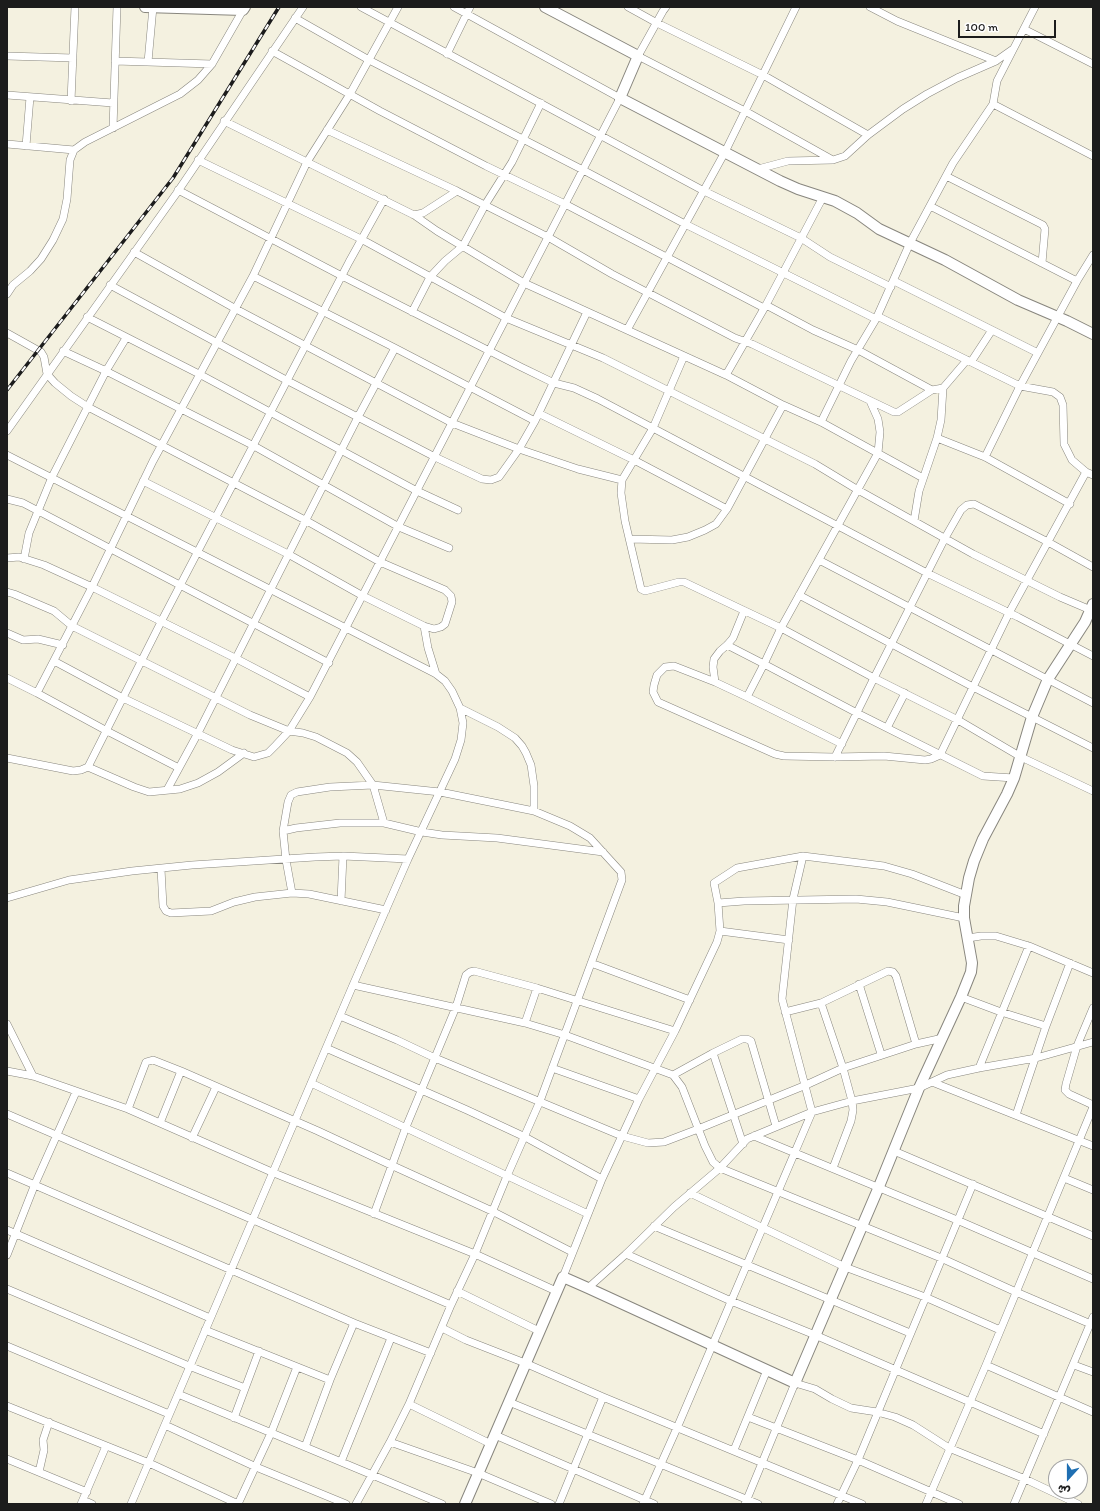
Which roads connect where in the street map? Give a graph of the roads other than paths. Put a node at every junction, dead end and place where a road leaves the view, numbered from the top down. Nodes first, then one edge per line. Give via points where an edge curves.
1 (75, 7) edge
2 (117, 7) edge
3 (145, 7) edge
4 (159, 7) edge
5 (302, 7) edge
6 (360, 7) edge
7 (398, 7) edge
8 (454, 7) edge
9 (544, 7) edge
10 (628, 7) edge
11 (666, 7) edge
12 (796, 7) edge
13 (870, 7) edge
14 (1035, 7) edge
15 (244, 8) edge
16 (468, 10) edge
17 (295, 18) junction
18 (390, 23) junction
19 (657, 23) junction
20 (1024, 29) junction
21 (1014, 48) junction
22 (272, 51) junction
23 (448, 54) junction
24 (7, 56) edge
25 (638, 56) junction
26 (73, 58) junction
27 (369, 60) junction
28 (115, 61) junction
29 (996, 61) junction
30 (148, 62) junction
31 (212, 64) junction
32 (1093, 64) edge
33 (763, 74) junction
34 (350, 94) junction
35 (7, 95) edge
36 (30, 97) junction
37 (620, 98) junction
38 (71, 101) junction
39 (113, 103) junction
40 (541, 103) junction
41 (993, 104) junction
42 (745, 112) junction
43 (224, 121) junction
44 (113, 128) junction
45 (327, 130) junction
46 (601, 135) junction
47 (868, 135) junction
48 (523, 140) junction
49 (7, 144) edge
50 (26, 146) junction
51 (74, 150) junction
52 (725, 152) junction
53 (1093, 156) edge
54 (198, 160) junction
55 (833, 160) junction
56 (307, 162) junction
57 (758, 169) junction
58 (583, 170) junction
59 (504, 175) junction
60 (946, 176) junction
61 (178, 190) junction
62 (457, 191) junction
63 (704, 191) junction
64 (823, 197) junction
65 (384, 199) junction
66 (288, 204) junction
67 (565, 204) junction
68 (485, 205) junction
69 (930, 206) junction
70 (414, 214) junction
71 (685, 224) junction
72 (548, 237) junction
73 (801, 238) junction
74 (271, 239) junction
75 (361, 239) junction
76 (910, 244) junction
77 (463, 246) junction
78 (134, 252) junction
79 (1093, 255) edge
80 (667, 257) junction
81 (1042, 263) junction
82 (782, 273) junction
83 (253, 276) junction
84 (342, 276) junction
85 (430, 277) junction
86 (1077, 281) junction
87 (524, 284) junction
88 (893, 284) junction
89 (110, 285) junction
90 (649, 292) junction
91 (7, 294) edge
92 (765, 306) junction
93 (236, 309) junction
94 (324, 312) junction
95 (412, 312) junction
96 (587, 312) junction
97 (87, 317) junction
98 (1058, 317) junction
99 (506, 318) junction
100 (877, 318) junction
101 (627, 330) junction
102 (992, 330) junction
103 (7, 333) edge
104 (1093, 334) edge
105 (126, 338) junction
106 (218, 342) junction
107 (745, 342) junction
108 (572, 345) junction
109 (306, 346) junction
110 (395, 348) junction
111 (858, 350) junction
112 (63, 351) junction
113 (490, 351) junction
114 (1038, 352) junction
115 (684, 356) junction
116 (969, 361) junction
117 (106, 371) junction
118 (47, 374) junction
119 (201, 375) junction
120 (726, 375) junction
121 (288, 380) junction
122 (376, 383) junction
123 (554, 383) junction
124 (840, 385) junction
125 (1020, 386) junction
126 (471, 387) junction
127 (943, 388) junction
128 (932, 390) junction
129 (669, 392) junction
130 (870, 401) junction
131 (783, 405) junction
132 (88, 407) junction
133 (182, 410) junction
134 (271, 413) junction
135 (540, 414) junction
136 (358, 417) junction
137 (536, 421) junction
138 (821, 422) junction
139 (452, 423) junction
140 (653, 428) junction
141 (7, 431) edge
142 (937, 438) junction
143 (765, 439) junction
144 (162, 446) junction
145 (254, 446) junction
146 (519, 449) junction
147 (341, 451) junction
148 (878, 453) junction
149 (7, 455) edge
150 (435, 456) junction
151 (985, 457) junction
152 (634, 460) junction
153 (1090, 474) edge
154 (745, 476) junction
155 (52, 477) junction
156 (923, 478) junction
157 (622, 480) junction
158 (143, 481) junction
159 (234, 484) junction
160 (324, 485) junction
161 (858, 490) junction
162 (417, 492) junction
163 (7, 499) edge
164 (1070, 504) junction
165 (727, 509) junction
166 (37, 510) junction
167 (458, 510) dead end
168 (126, 516) junction
169 (216, 518) junction
170 (305, 520) junction
171 (914, 521) junction
172 (838, 525) junction
173 (399, 527) junction
174 (945, 538) junction
175 (630, 539) junction
176 (1048, 542) junction
177 (449, 548) dead end
178 (110, 549) junction
179 (198, 552) junction
180 (288, 554) junction
181 (7, 558) edge
182 (24, 559) junction
183 (819, 560) junction
184 (380, 562) junction
185 (1093, 567) edge
186 (927, 573) junction
187 (1027, 580) junction
188 (180, 586) junction
189 (92, 587) junction
190 (270, 590) junction
191 (7, 592) edge
192 (799, 595) junction
193 (363, 596) junction
194 (910, 607) junction
195 (1092, 609) edge
196 (744, 611) junction
197 (1009, 613) junction
198 (162, 622) junction
199 (253, 624) junction
200 (72, 626) junction
201 (424, 626) junction
202 (781, 628) junction
203 (346, 629) junction
204 (7, 633) edge
205 (891, 643) junction
206 (1071, 644) junction
207 (63, 645) junction
208 (728, 646) junction
209 (992, 649) junction
210 (1093, 656) edge
211 (235, 658) junction
212 (54, 661) junction
213 (142, 661) junction
214 (328, 663) junction
215 (764, 664) junction
216 (436, 674) junction
217 (7, 678) edge
218 (874, 678) junction
219 (1048, 679) junction
220 (715, 682) junction
221 (973, 687) junction
222 (37, 693) junction
223 (905, 693) junction
224 (216, 697) junction
225 (310, 697) junction
226 (747, 697) junction
227 (122, 698) junction
228 (1093, 702) edge
229 (460, 708) junction
230 (857, 713) junction
231 (1032, 717) junction
232 (958, 720) junction
233 (887, 728) junction
234 (289, 731) junction
235 (107, 732) junction
236 (198, 733) junction
237 (842, 744) junction
238 (1093, 748) edge
239 (244, 754) junction
240 (940, 755) junction
241 (836, 757) junction
242 (1021, 757) junction
243 (7, 758) edge
244 (88, 767) junction
245 (179, 768) junction
246 (1014, 778) junction
247 (373, 785) junction
248 (167, 790) junction
249 (1092, 790) edge
250 (440, 792) junction
251 (534, 811) junction
252 (384, 823) junction
253 (283, 831) junction
254 (422, 832) junction
255 (603, 852) junction
256 (343, 856) junction
257 (804, 856) junction
258 (408, 859) junction
259 (286, 860) junction
260 (161, 869) junction
261 (292, 893) junction
262 (966, 895) junction
263 (7, 898) edge
264 (793, 899) junction
265 (341, 901) junction
266 (718, 904) junction
267 (386, 910) junction
268 (964, 918) junction
269 (720, 931) junction
270 (968, 938) junction
271 (789, 940) junction
272 (1029, 946) junction
273 (1070, 963) junction
274 (591, 964) junction
275 (1093, 973) edge
276 (859, 984) junction
277 (353, 985) junction
278 (537, 988) junction
279 (961, 997) junction
280 (578, 999) junction
281 (690, 1000) junction
282 (821, 1003) junction
283 (456, 1007) junction
284 (1093, 1008) edge
285 (786, 1012) junction
286 (1001, 1012) junction
287 (340, 1016) junction
288 (525, 1023) junction
289 (7, 1024) edge
290 (1046, 1026) junction
291 (675, 1030) junction
292 (565, 1035) junction
293 (943, 1038) junction
294 (1093, 1042) edge
295 (916, 1044) junction
296 (1077, 1046) junction
297 (326, 1048) junction
298 (713, 1053) junction
299 (882, 1054) junction
300 (436, 1058) junction
301 (1036, 1058) junction
302 (552, 1068) junction
303 (843, 1068) junction
304 (979, 1068) junction
305 (654, 1069) junction
306 (7, 1071) edge
307 (182, 1071) junction
308 (673, 1075) junction
309 (33, 1076) junction
310 (932, 1082) junction
311 (311, 1083) junction
312 (806, 1085) junction
313 (216, 1087) junction
314 (919, 1088) junction
315 (421, 1090) junction
316 (76, 1092) junction
317 (639, 1099) junction
318 (769, 1100) junction
319 (540, 1101) junction
320 (852, 1101) junction
321 (1093, 1106) edge
322 (128, 1109) junction
323 (812, 1112) junction
324 (7, 1114) edge
325 (1016, 1115) junction
326 (733, 1116) junction
327 (295, 1121) junction
328 (160, 1123) junction
329 (776, 1126) junction
330 (406, 1127) junction
331 (698, 1129) junction
332 (56, 1135) junction
333 (622, 1136) junction
334 (754, 1136) junction
335 (525, 1137) junction
336 (192, 1138) junction
337 (1079, 1141) junction
338 (743, 1144) junction
339 (1093, 1146) edge
340 (894, 1151) junction
341 (796, 1153) junction
342 (391, 1165) junction
343 (720, 1168) junction
344 (833, 1168) junction
345 (7, 1173) edge
346 (274, 1173) junction
347 (507, 1176) junction
348 (1064, 1178) junction
349 (602, 1179) junction
350 (35, 1184) junction
351 (973, 1184) junction
352 (878, 1189) junction
353 (1093, 1190) edge
354 (779, 1191) junction
355 (690, 1193) junction
356 (492, 1211) junction
357 (374, 1214) junction
358 (588, 1214) junction
359 (1048, 1217) junction
360 (252, 1220) junction
361 (957, 1220) junction
362 (654, 1226) junction
363 (862, 1226) junction
364 (762, 1228) junction
365 (7, 1230) edge
366 (16, 1234) junction
367 (1093, 1236) edge
368 (572, 1252) junction
369 (1032, 1253) junction
370 (474, 1254) junction
371 (626, 1254) junction
372 (7, 1255) edge
373 (941, 1258) junction
374 (746, 1264) junction
375 (845, 1267) junction
376 (231, 1270) junction
377 (562, 1277) junction
378 (1093, 1279) edge
379 (588, 1288) junction
380 (7, 1289) edge
381 (457, 1291) junction
382 (556, 1291) junction
383 (1016, 1292) junction
384 (925, 1297) junction
385 (830, 1299) junction
386 (731, 1301) junction
387 (451, 1306) junction
388 (210, 1318) junction
389 (354, 1322) junction
390 (1092, 1322) edge
391 (442, 1328) junction
392 (205, 1330) junction
393 (1000, 1330) junction
394 (539, 1331) junction
395 (910, 1333) junction
396 (815, 1335) junction
397 (391, 1338) junction
398 (712, 1345) junction
399 (7, 1346) edge
400 (259, 1352) junction
401 (431, 1353) junction
402 (525, 1363) junction
403 (1074, 1364) junction
404 (986, 1365) junction
405 (189, 1366) junction
406 (297, 1367) junction
407 (767, 1370) junction
408 (895, 1370) junction
409 (1093, 1372) edge
410 (330, 1380) junction
411 (795, 1382) junction
412 (245, 1388) junction
413 (178, 1394) junction
414 (603, 1397) junction
415 (1060, 1398) junction
416 (509, 1402) junction
417 (970, 1402) junction
418 (409, 1404) junction
419 (7, 1406) edge
420 (877, 1412) junction
421 (1093, 1412) edge
422 (170, 1414) junction
423 (748, 1417) junction
424 (234, 1418) junction
425 (49, 1422) junction
426 (165, 1425) junction
427 (677, 1428) junction
428 (777, 1429) junction
429 (271, 1433) junction
430 (589, 1434) junction
431 (1044, 1434) junction
432 (493, 1440) junction
433 (390, 1442) junction
434 (106, 1446) junction
435 (304, 1447) junction
436 (949, 1448) junction
437 (734, 1450) junction
438 (7, 1459) edge
439 (858, 1460) junction
440 (341, 1462) junction
441 (762, 1462) junction
442 (149, 1463) junction
443 (660, 1464) junction
444 (256, 1468) junction
445 (574, 1469) junction
446 (39, 1472) junction
447 (478, 1473) junction
448 (371, 1475) junction
449 (1025, 1479) junction
450 (87, 1492) junction
451 (931, 1492) junction
452 (841, 1496) junction
453 (82, 1502) edge
454 (644, 1502) edge
455 (746, 1502) edge
456 (134, 1503) edge
457 (92, 1504) edge
458 (238, 1504) edge
459 (346, 1504) edge
460 (356, 1504) edge
461 (442, 1504) edge
462 (465, 1504) edge
463 (551, 1504) edge
464 (559, 1504) edge
465 (654, 1504) edge
466 (758, 1504) edge
467 (837, 1504) edge
468 (862, 1504) edge
469 (926, 1504) edge
470 (959, 1504) edge
471 (1014, 1504) edge
472 (1078, 1504) edge

1 - 26 street
2 - 28 street
3 - 4 street
4 - 15 street
4 - 30 street
5 - 17 street
6 - 18 street
7 - 18 street
8 - 16 street
9 - 25 street
10 - 19 street
11 - 19 street
12 - 33 street
13 - 29 street
14 - 20 street
15 - 31 street
16 - 23 street
16 - 37 street
17 - 22 street
17 - 27 street
18 - 23 street
18 - 27 street
19 - 25 street
19 - 33 street
20 - 21 street
20 - 32 street
21 - 29 street
21 - 41 street via 997,81
22 - 34 street
22 - 43 street
23 - 40 street
24 - 26 street
25 - 37 street
25 - 42 street
26 - 38 street
27 - 34 street
27 - 48 street
28 - 30 street
28 - 39 street
29 - 47 street via 927,94
30 - 31 street
31 - 44 street via 198,80 180,94
33 - 42 street
33 - 47 street
34 - 45 street
34 - 59 street
35 - 36 street
36 - 38 street
36 - 50 street
37 - 46 street
37 - 52 street
38 - 39 street
39 - 44 street
40 - 46 street
40 - 48 street
41 - 53 street
41 - 60 street
42 - 52 street
42 - 55 street
43 - 54 street
43 - 56 street
44 - 51 street
45 - 56 street
45 - 62 street
46 - 58 street
46 - 63 street
47 - 55 street via 845,156
48 - 58 street
48 - 59 street
49 - 50 street
50 - 51 street
51 - 91 street via 70,160 63,219 40,259
52 - 57 street
52 - 63 street
54 - 61 street
54 - 66 street
55 - 57 street via 788,161
56 - 65 street
56 - 66 street
57 - 64 street via 798,189
58 - 67 street
58 - 71 street
59 - 67 street
59 - 68 street
60 - 69 street
60 - 81 street via 1043,225 1045,229
61 - 74 street
61 - 78 street
62 - 68 street
62 - 70 street via 423,213
63 - 71 street
63 - 73 street
64 - 73 street
64 - 76 street via 835,201 879,229
65 - 70 street
65 - 75 street
66 - 74 street
66 - 75 street
67 - 72 street
67 - 80 street
68 - 72 street
68 - 77 street
69 - 76 street
69 - 81 street
70 - 77 street
71 - 80 street
71 - 82 street
72 - 87 street
72 - 90 street
73 - 82 street
73 - 88 street via 830,257
74 - 83 street
74 - 84 street
75 - 84 street
75 - 85 street
76 - 88 street
76 - 98 street via 1018,300
77 - 85 street
77 - 87 street
78 - 89 street
78 - 93 street
79 - 86 street
80 - 90 street
80 - 92 street
81 - 86 street
82 - 92 street
82 - 100 street
83 - 93 street
83 - 94 street
84 - 94 street
84 - 95 street
85 - 95 street
85 - 99 street
86 - 98 street
87 - 96 street
87 - 99 street
88 - 100 street
88 - 102 street
89 - 97 street
89 - 106 street
90 - 101 street
90 - 107 street
92 - 107 street
92 - 111 street
93 - 106 street
93 - 109 street
94 - 109 street
94 - 110 street
95 - 113 street
96 - 101 street
96 - 108 street
97 - 105 street
97 - 112 street
98 - 104 street
98 - 114 street
99 - 108 street
99 - 113 street
100 - 111 street
100 - 116 street
101 - 115 street
102 - 114 street
102 - 116 street
103 - 118 street via 41,352
105 - 117 street
105 - 119 street
106 - 119 street
106 - 121 street
107 - 120 street
107 - 124 street
108 - 123 street
108 - 129 street
109 - 121 street
109 - 122 street
110 - 122 street
110 - 126 street
111 - 124 street
111 - 128 street
112 - 117 street
112 - 118 street
113 - 123 street
113 - 126 street
114 - 125 street
115 - 120 street
115 - 129 street
116 - 125 street
116 - 127 street
117 - 132 street
117 - 133 street
118 - 132 street via 70,396
118 - 141 street
119 - 133 street
119 - 134 street
120 - 131 street
121 - 134 street
121 - 136 street
122 - 136 street
122 - 139 street
123 - 135 street
123 - 140 street via 574,388
124 - 130 street
124 - 138 street
125 - 151 street
125 - 153 street via 1053,392 1060,398 1063,405 1064,444 1072,460
126 - 137 street
126 - 139 street
127 - 128 street
127 - 142 street
128 - 130 street via 898,412
129 - 140 street
129 - 143 street
130 - 148 street via 879,425
131 - 138 street
131 - 143 street
132 - 144 street
132 - 155 street
133 - 144 street
133 - 145 street
134 - 145 street
134 - 147 street
135 - 137 street
135 - 152 street
136 - 147 street
136 - 150 street
137 - 146 street
138 - 148 street
139 - 146 street
139 - 150 street
140 - 152 street
140 - 154 street
142 - 151 street
142 - 156 street
143 - 154 street
143 - 161 street
144 - 158 street
144 - 159 street
145 - 159 street
145 - 160 street
146 - 150 street via 499,477 491,480 482,479
146 - 157 street via 578,469
147 - 160 street
147 - 162 street
148 - 156 street
148 - 161 street
149 - 155 street
150 - 162 street
151 - 164 street
152 - 157 street
152 - 165 street
153 - 164 street
154 - 165 street
154 - 172 street
155 - 166 street
155 - 168 street
156 - 171 street
157 - 175 street via 621,493
158 - 168 street
158 - 169 street
159 - 169 street
159 - 170 street
160 - 170 street
160 - 173 street
161 - 171 street
161 - 172 street
162 - 167 street
162 - 173 street
163 - 166 street
164 - 176 street
165 - 175 street via 716,524 688,537 672,540
166 - 178 street
166 - 182 street
168 - 178 street
168 - 179 street
169 - 179 street
169 - 180 street
170 - 180 street
170 - 184 street
171 - 174 street
172 - 183 street
172 - 186 street
173 - 177 street
173 - 184 street
174 - 176 street via 961,510 967,505 974,504
174 - 186 street
174 - 187 street
175 - 196 street via 641,589 645,591 684,582
176 - 185 street
176 - 187 street
178 - 188 street
178 - 189 street
179 - 188 street
179 - 190 street
180 - 190 street
180 - 193 street
181 - 182 street
182 - 189 street via 44,565
183 - 192 street
183 - 194 street
184 - 193 street
184 - 201 street via 445,590 451,596 452,602 444,624 434,629
186 - 194 street
186 - 197 street
187 - 195 street
187 - 197 street
188 - 198 street
188 - 199 street
189 - 198 street
189 - 200 street
190 - 199 street
190 - 203 street
191 - 200 street via 54,611
192 - 202 street
192 - 205 street
193 - 201 street
193 - 203 street
194 - 205 street
194 - 209 street
195 - 206 street
196 - 202 street
196 - 208 street
197 - 206 street
197 - 209 street
198 - 211 street
198 - 213 street
199 - 211 street
199 - 214 street
200 - 207 street
200 - 213 street
201 - 216 street
202 - 215 street
202 - 218 street
203 - 214 street
203 - 216 street
204 - 207 street via 24,640 38,639
205 - 218 street
205 - 221 street
206 - 210 street
206 - 219 street
207 - 212 street
208 - 215 street
208 - 220 street via 714,659
209 - 219 street
209 - 221 street
211 - 224 street
211 - 225 street
212 - 222 street
212 - 227 street
213 - 224 street
213 - 227 street
214 - 225 street
215 - 226 street
215 - 230 street
216 - 229 street via 445,681
217 - 222 street
218 - 223 street
218 - 230 street
219 - 228 street
219 - 231 street
220 - 226 street
220 - 241 street via 674,666 665,667 658,675 653,692 658,702 767,751 784,756
221 - 231 street
221 - 232 street
222 - 235 street
223 - 232 street
223 - 233 street
224 - 234 street
224 - 236 street
225 - 234 street
226 - 237 street
227 - 235 street
227 - 236 street
229 - 250 street via 463,723 461,740
229 - 251 street via 498,727 522,746 530,765 534,786
230 - 233 street
230 - 237 street
231 - 238 street
231 - 242 street
232 - 240 street
232 - 242 street
233 - 240 street
234 - 239 street via 268,753 254,757
234 - 247 street via 316,737 347,753 357,762
235 - 244 street
235 - 245 street
236 - 239 street
236 - 245 street
237 - 241 street
239 - 248 street via 198,784
240 - 241 street via 925,760 884,756
240 - 246 street via 983,776
242 - 246 street
242 - 249 street
243 - 244 street via 73,771
244 - 248 street via 141,790
245 - 248 street
246 - 262 street via 983,839 969,878
247 - 250 street
247 - 252 street
247 - 253 street via 330,787 291,795
250 - 251 street
250 - 254 street
251 - 255 street via 580,831
252 - 253 street via 340,823
252 - 254 street
253 - 259 street
254 - 255 street via 497,838
254 - 258 street
255 - 274 street via 622,872 622,880
256 - 258 street
256 - 259 street
256 - 265 street
257 - 262 street via 884,866
257 - 264 street
257 - 266 street via 737,868 714,883
258 - 267 street
259 - 260 street via 215,863
259 - 261 street
260 - 261 street via 162,906 171,913 211,911 255,897
260 - 263 street via 69,880
261 - 265 street
262 - 268 street
264 - 266 street
264 - 268 street via 856,899 886,902
264 - 271 street
265 - 267 street
266 - 269 street
267 - 277 street
268 - 270 street
269 - 271 street
269 - 281 street
270 - 272 street via 996,936
270 - 279 street via 971,972
271 - 285 street via 782,992
272 - 273 street
272 - 286 street
273 - 275 street
273 - 290 street
274 - 280 street
274 - 281 street
276 - 282 street
276 - 295 street via 888,971 893,972
276 - 299 street
277 - 283 street
277 - 287 street
278 - 280 street
278 - 283 street via 474,971 466,975
278 - 288 street
279 - 286 street
279 - 293 street
280 - 291 street
280 - 292 street
281 - 291 street
282 - 285 street
282 - 303 street
283 - 288 street
283 - 300 street
284 - 296 street
285 - 312 street
286 - 290 street
286 - 304 street
287 - 297 street
287 - 300 street
288 - 292 street
289 - 309 street
290 - 301 street
291 - 305 street
292 - 302 street
292 - 305 street
293 - 295 street
293 - 314 street
294 - 296 street
295 - 299 street
296 - 301 street
296 - 321 street via 1065,1090
297 - 311 street
297 - 315 street
298 - 308 street
298 - 318 street via 742,1039 751,1041
298 - 326 street
299 - 303 street
300 - 315 street
300 - 319 street
301 - 304 street
301 - 325 street
302 - 317 street
302 - 319 street
303 - 312 street
303 - 320 street
304 - 310 street via 948,1075
305 - 308 street
305 - 317 street
306 - 309 street
307 - 313 street
307 - 322 street via 153,1060 146,1062
307 - 328 street
308 - 331 street via 682,1087
309 - 316 street
310 - 314 street
310 - 325 street
311 - 327 street
311 - 330 street
312 - 318 street
312 - 323 street
313 - 327 street
313 - 336 street
314 - 320 street
314 - 340 street
315 - 330 street
315 - 335 street
316 - 322 street
316 - 332 street
317 - 333 street
318 - 326 street
318 - 329 street
319 - 333 street
319 - 335 street
320 - 323 street
320 - 344 street via 851,1121
321 - 337 street
322 - 328 street
323 - 329 street
323 - 341 street
324 - 332 street
325 - 337 street
326 - 331 street
326 - 338 street
327 - 342 street
327 - 346 street
328 - 336 street
329 - 334 street
330 - 342 street
330 - 347 street
331 - 333 street via 664,1142 648,1143
331 - 343 street via 713,1162
332 - 350 street
332 - 360 street
333 - 349 street
334 - 338 street
334 - 341 street
335 - 347 street
335 - 349 street
336 - 346 street
337 - 339 street
337 - 348 street
338 - 343 street
340 - 351 street
340 - 352 street
341 - 344 street
341 - 354 street
342 - 356 street
342 - 357 street
343 - 354 street
343 - 355 street
344 - 352 street
345 - 350 street
346 - 357 street
346 - 360 street
347 - 356 street
347 - 358 street
348 - 353 street
348 - 359 street
349 - 358 street
350 - 366 street
350 - 376 street
351 - 359 street
351 - 361 street
352 - 361 street
352 - 363 street
354 - 363 street
354 - 364 street
355 - 362 street
355 - 364 street
356 - 368 street
356 - 370 street
357 - 370 street
358 - 368 street
359 - 367 street
359 - 369 street
360 - 376 street
360 - 387 street
361 - 369 street
361 - 373 street
362 - 371 street
362 - 374 street
363 - 373 street
363 - 375 street
364 - 374 street
364 - 375 street
365 - 366 street
366 - 372 street
366 - 388 street
368 - 377 street
369 - 378 street
369 - 383 street
370 - 381 street
370 - 382 street
371 - 379 street
371 - 386 street
373 - 383 street
373 - 384 street
374 - 385 street
374 - 386 street
375 - 384 street
375 - 385 street
376 - 388 street
376 - 389 street
377 - 379 street
377 - 382 street
379 - 398 street
380 - 405 street
381 - 387 street
381 - 394 street
382 - 394 street
383 - 390 street
383 - 393 street
384 - 393 street
384 - 395 street
385 - 395 street
385 - 396 street
386 - 396 street
386 - 398 street
387 - 391 street
388 - 392 street
389 - 397 street
389 - 410 street
390 - 403 street
391 - 401 street
391 - 402 street
392 - 400 street
392 - 405 street
393 - 404 street
394 - 402 street
395 - 408 street
396 - 408 street
396 - 411 street
397 - 401 street
397 - 440 street
398 - 407 street
398 - 427 street
399 - 422 street
400 - 406 street
400 - 412 street
401 - 418 street
402 - 414 street
402 - 416 street
403 - 409 street
403 - 415 street
404 - 415 street
404 - 417 street
405 - 412 street
405 - 413 street
406 - 410 street
406 - 429 street
407 - 411 street
407 - 423 street
408 - 417 street
408 - 420 street
410 - 435 street
411 - 420 street via 815,1389 851,1408
411 - 428 street
412 - 424 street
413 - 422 street
413 - 424 street
414 - 427 street
414 - 430 street
415 - 421 street
415 - 431 street
416 - 430 street
416 - 432 street
417 - 431 street
417 - 436 street
418 - 432 street
418 - 433 street
419 - 425 street
420 - 436 street via 913,1425
420 - 439 street
422 - 426 street
423 - 428 street
423 - 437 street
424 - 429 street
425 - 434 street
425 - 446 street via 43,1440 44,1450
426 - 442 street
426 - 444 street
427 - 437 street
427 - 443 street
428 - 439 street
428 - 441 street
429 - 435 street
429 - 444 street
430 - 443 street
430 - 445 street
431 - 449 street
432 - 445 street
432 - 447 street
433 - 447 street
433 - 448 street
434 - 442 street
434 - 450 street
435 - 440 street
436 - 449 street
436 - 451 street
437 - 441 street
438 - 446 street
439 - 451 street
439 - 452 street
440 - 448 street
441 - 452 street
441 - 455 street
442 - 456 street
442 - 458 street
443 - 454 street
443 - 455 street
444 - 458 street
444 - 459 street
445 - 454 street
445 - 464 street
446 - 450 street
447 - 462 street
447 - 463 street
448 - 460 street
448 - 461 street
449 - 471 street
449 - 472 street
450 - 453 street
451 - 469 street
451 - 470 street
452 - 467 street
452 - 468 street
453 - 457 street
454 - 465 street
455 - 466 street

